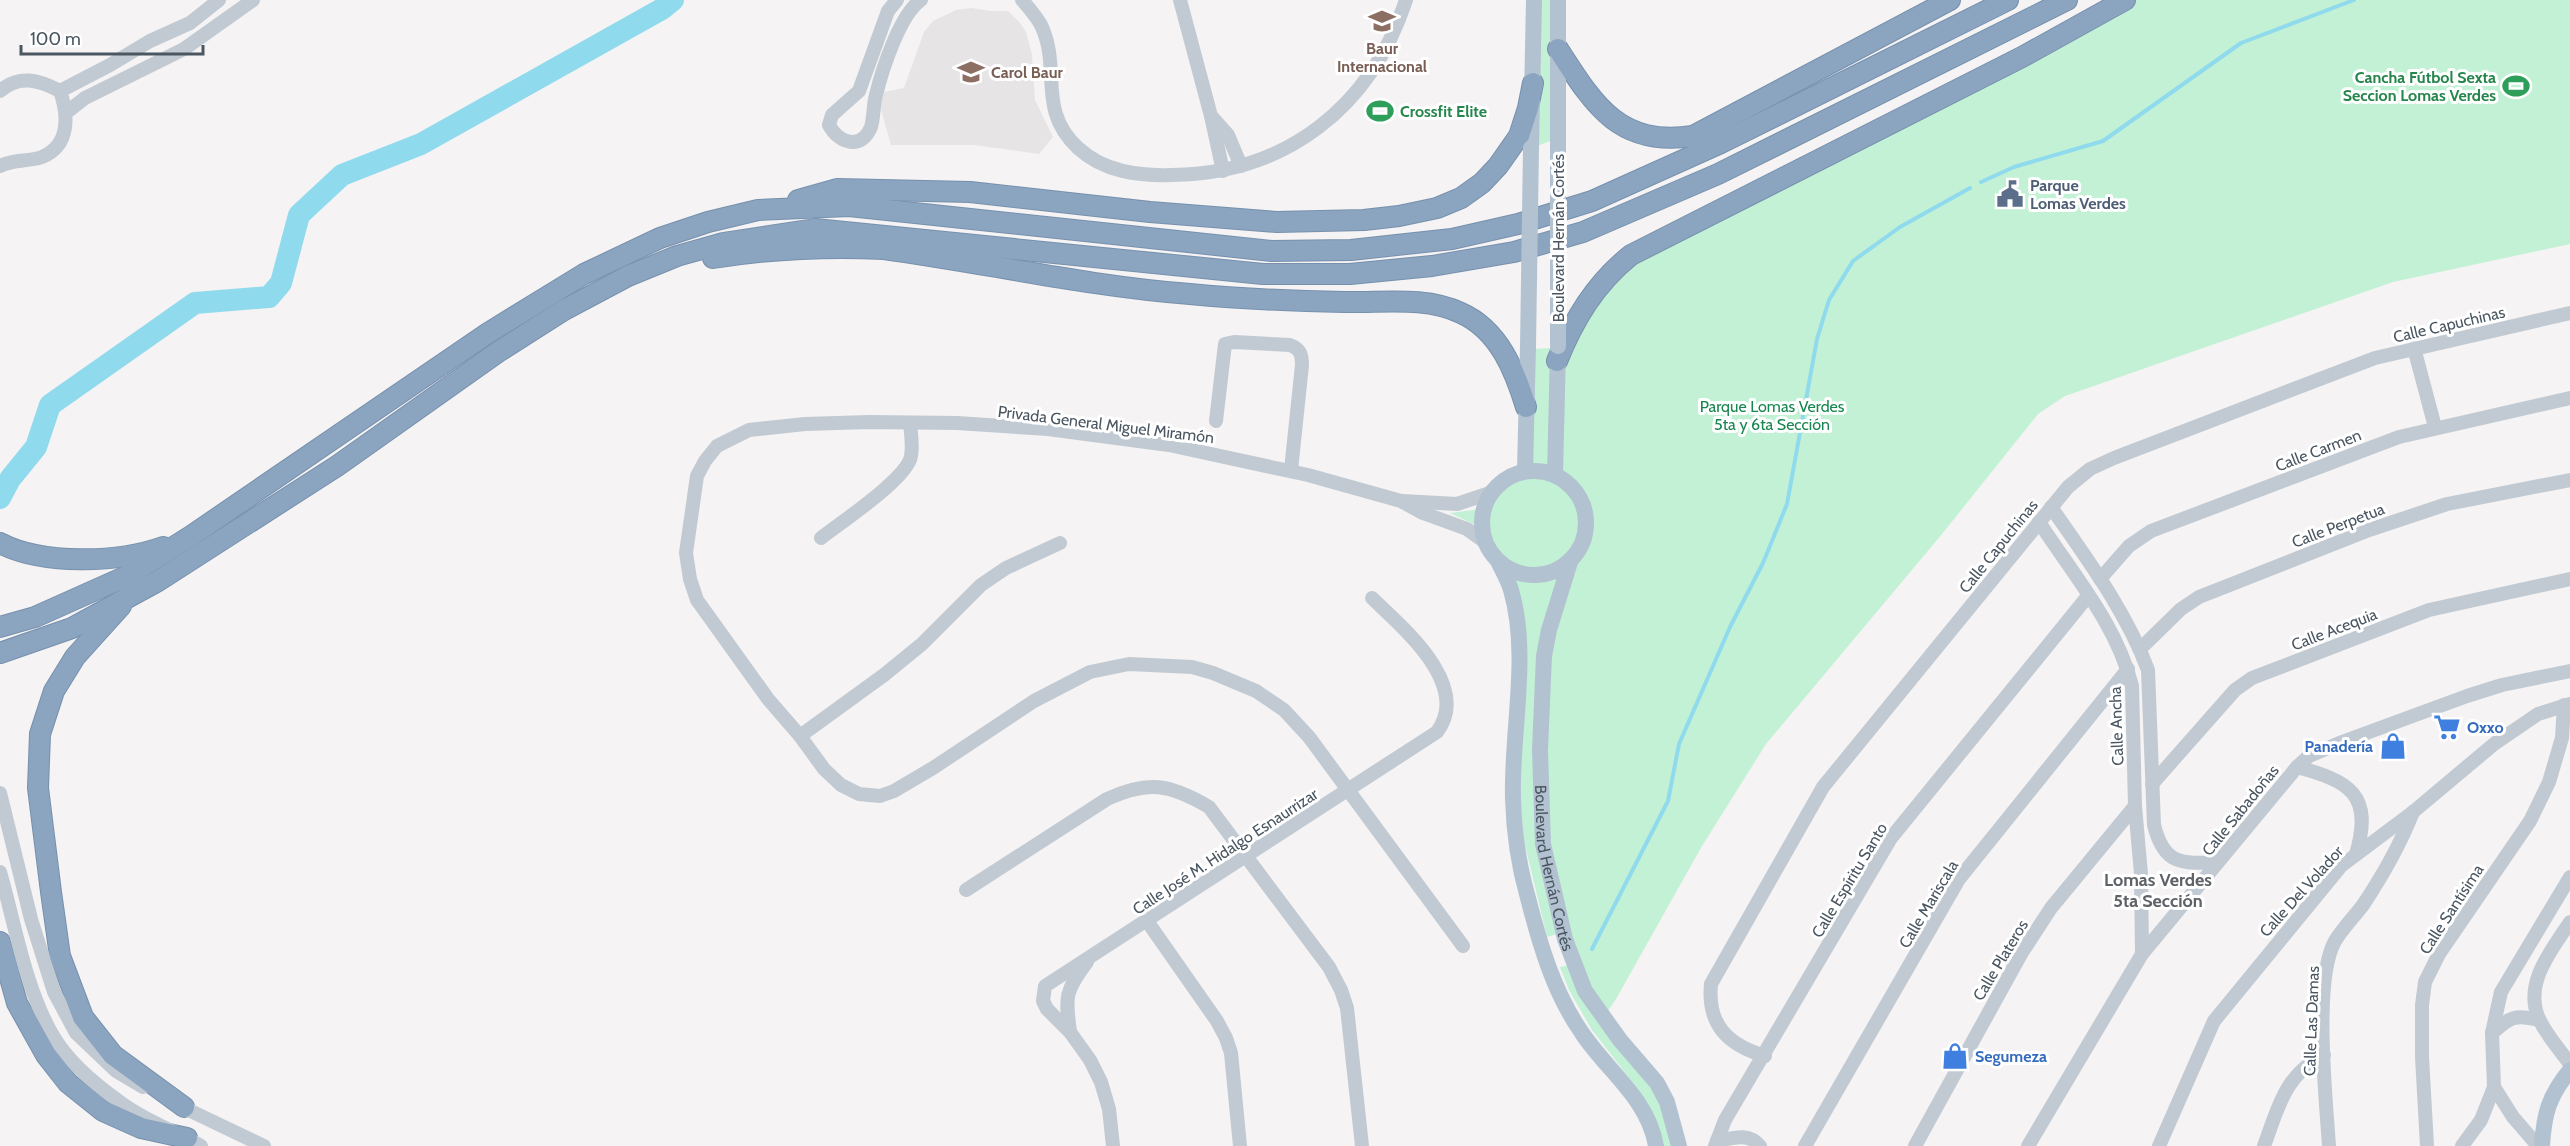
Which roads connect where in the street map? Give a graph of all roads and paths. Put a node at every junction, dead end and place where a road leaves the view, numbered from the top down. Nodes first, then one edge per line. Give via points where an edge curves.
1 (219, 0) edge
2 (253, 0) edge
3 (897, 0) edge
4 (921, 0) edge
5 (1022, 0) edge
6 (1180, 0) edge
7 (1406, 0) edge
8 (1534, 0) edge
9 (1558, 0) edge
10 (1950, 0) edge
11 (2008, 0) edge
12 (2067, 0) edge
13 (2125, 0) edge
14 (1558, 49) junction
15 (1533, 83) junction
16 (60, 91) junction
17 (0, 92) edge
18 (67, 112) junction
19 (1211, 116) junction
20 (0, 166) edge
21 (1241, 166) junction
22 (1223, 171) junction
23 (758, 210) junction
24 (628, 276) junction
25 (2570, 313) edge
26 (2414, 348) junction
27 (1558, 353) junction
28 (2570, 398) edge
29 (1526, 407) junction
30 (1216, 421) dead end
31 (910, 423) junction
32 (2435, 427) junction
33 (1291, 470) junction
34 (1525, 471) junction
35 (1555, 475) junction
36 (2570, 480) edge
37 (1490, 493) junction
38 (1401, 501) junction
39 (1443, 504) junction
40 (2051, 507) junction
41 (1440, 519) junction
42 (2039, 522) junction
43 (191, 536) junction
44 (821, 538) dead end
45 (1485, 542) junction
46 (0, 543) edge
47 (1060, 543) dead end
48 (1571, 559) junction
49 (1498, 561) junction
50 (2100, 579) junction
51 (2570, 579) edge
52 (2088, 596) junction
53 (128, 598) junction
54 (1372, 598) dead end
55 (0, 627) edge
56 (2140, 649) junction
57 (0, 653) edge
58 (2128, 669) junction
59 (2570, 671) edge
60 (2567, 705) edge
61 (800, 736) junction
62 (2296, 767) junction
63 (2152, 784) junction
64 (1348, 790) junction
65 (0, 793) edge
66 (2135, 806) junction
67 (2413, 812) junction
68 (2356, 854) junction
69 (1247, 856) junction
70 (2218, 862) junction
71 (0, 872) edge
72 (2570, 877) edge
73 (966, 890) dead end
74 (1147, 921) junction
75 (2570, 922) edge
76 (1565, 939) junction
77 (0, 942) edge
78 (1463, 946) dead end
79 (1542, 946) junction
80 (2142, 954) junction
81 (1089, 959) junction
82 (1572, 960) junction
83 (1549, 968) junction
84 (2539, 1020) junction
85 (1070, 1032) junction
86 (2493, 1033) junction
87 (2324, 1055) junction
88 (1765, 1056) junction
89 (2570, 1064) edge
90 (2570, 1070) edge
91 (2494, 1087) junction
92 (184, 1107) junction
93 (194, 1142) edge
94 (1716, 1144) edge
95 (264, 1146) edge
96 (1113, 1146) edge
97 (1240, 1146) edge
98 (1362, 1146) edge
99 (1656, 1146) edge
100 (1679, 1146) edge
101 (1760, 1146) edge
102 (1805, 1146) edge
103 (1915, 1146) edge
104 (2028, 1146) edge
105 (2159, 1146) edge
106 (2264, 1146) edge
107 (2329, 1146) edge
108 (2427, 1146) edge
109 (2462, 1146) edge
110 (2540, 1146) edge

1 - 16 street via 190,23
2 - 18 street via 184,49 85,98
3 - 4 street via 888,11 859,90 832,115 829,125 841,141 853,142 870,129 875,96 904,18
5 - 22 street via 1041,25 1046,40 1051,96 1060,126 1080,150 1119,171 1164,176
6 - 19 street
7 - 21 street via 1387,47 1353,96 1317,131 1280,153
8 - 15 main road, Boulevard Hernán Cortés
9 - 14 main road, Boulevard Hernán Cortés
10 - 14 highway via 1693,136 1671,139 1626,130 1583,88
11 - 23 highway via 1721,143 1592,201 1452,239 1352,250 1272,251 849,206
12 - 24 highway via 1718,174 1583,232 1514,252 1350,274 1263,274 815,230 723,243 676,255
13 - 27 highway via 2022,57 1631,255 1592,294
14 - 27 main road, Boulevard Hernán Cortés, bridge
15 - 23 highway via 1519,136 1482,183 1437,208 1399,216 1277,222 970,192 837,189
15 - 29 main road, Boulevard Hernán Cortés, bridge
16 - 17 street via 26,79 9,83
16 - 18 street
18 - 20 street via 66,130 57,146 42,156
19 - 21 street via 1228,135
19 - 22 street
21 - 22 street
23 - 43 highway via 708,222 649,243 584,274 488,333
24 - 29 highway via 766,250 837,246 884,249 1188,294 1433,304 1462,313 1494,340 1517,375
24 - 53 highway via 498,352 337,466
25 - 26 street, Calle Capuchinas
26 - 32 street
26 - 40 street, Calle Capuchinas via 2375,358 2098,465
27 - 35 main road, Boulevard Hernán Cortés
28 - 32 street, Calle Carmen
29 - 34 main road, Boulevard Hernán Cortés
30 - 33 street via 1225,344 1298,348 1302,365
31 - 33 street, Privada General Miguel Miramón via 1048,429 1169,445
31 - 44 street via 911,458 906,468
31 - 61 street, Privada General Miguel Miramón via 805,424 749,430 717,446 696,476 686,554 697,600 768,699
32 - 50 street, Calle Carmen via 2151,531 2129,546
33 - 38 street, Privada General Miguel Miramón
34 - 35 main road
34 - 37 main road via 1506,479
35 - 48 main road via 1575,491 1585,513 1584,538
36 - 56 street, Calle Perpetua via 2446,504 2369,530 2199,597
37 - 39 street, Privada General Miguel Miramón via 1470,501
37 - 45 main road via 1482,518
38 - 39 street, Privada General Miguel Miramón
38 - 41 street, Privada General Miguel Miramón
39 - 41 street
40 - 42 street, Calle Capuchinas
40 - 50 street, Calle Ancha
41 - 45 street, Privada General Miguel Miramón via 1467,529
42 - 52 street, Calle Ancha
42 - 88 street, Calle Capuchinas via 1823,787 1711,984 1714,1016 1725,1034 1742,1049
43 - 46 highway via 153,550 61,560 18,553
43 - 55 highway via 96,591
45 - 49 main road
47 - 61 street via 1006,568 981,585 922,644
48 - 49 main road via 1552,572 1529,575
48 - 76 main road, Boulevard Hernán Cortés via 1544,656 1540,750 1543,844
49 - 79 main road, Boulevard Hernán Cortés via 1511,589 1518,632 1513,800 1518,852
50 - 56 street, Calle Ancha
51 - 63 street, Calle Acequia via 2429,610 2252,678 2235,690
52 - 58 street, Calle Ancha via 2112,631
52 - 88 street, Calle Espíritu Santo via 1891,838
53 - 57 highway via 72,628
53 - 92 highway via 75,657 54,691 40,734 38,788 60,956 83,1017 113,1055
54 - 64 street, Calle José M. Hidalgo Esnaurrizar via 1420,646 1436,669 1448,698 1443,724 1437,732
56 - 63 street, Calle Ancha via 2148,670
58 - 66 street, Calle Ancha via 2132,686
58 - 102 street, Calle Mariscala via 1959,879
59 - 62 street, Calle Sabadoñas via 2467,696 2342,742 2309,756
60 - 67 street, Calle Del Volador via 2538,714 2494,744
60 - 108 street, Calle Santísima via 2549,782 2530,821 2439,954 2425,982 2422,1046
61 - 64 street, Privada General Miguel Miramón via 841,785 859,794 880,796 933,768 1034,701 1090,672 1129,664 1192,667 1256,691 1284,710
62 - 68 street via 2341,782 2354,794 2361,808 2362,827
62 - 70 street, Calle Sabadoñas
63 - 70 street, Calle Ancha via 2158,843 2169,856 2186,864
64 - 69 street, Calle José M. Hidalgo Esnaurrizar
64 - 78 street, Privada General Miguel Miramón
65 - 92 street via 47,971 76,1033 116,1071
66 - 80 street, Calle Ancha
66 - 103 street, Calle Plateros via 2051,908 2027,945
67 - 68 street, Calle Del Volador
67 - 87 street, Calle Las Damas via 2401,843 2335,942 2326,966
68 - 105 street, Calle Del Volador via 2312,899 2214,1021
69 - 73 street via 1209,807 1166,786 1143,786 1107,799
69 - 74 street, Calle José M. Hidalgo Esnaurrizar
69 - 98 street via 1329,967 1341,990 1347,1008
70 - 80 street, Calle Sabadoñas
71 - 93 street via 33,991 52,1035 92,1080 121,1103
72 - 86 street via 2501,992
74 - 81 street, Calle José M. Hidalgo Esnaurrizar
74 - 97 street via 1226,1038 1231,1053
75 - 84 street via 2535,984
76 - 79 main road
76 - 82 main road, Boulevard Hernán Cortés
77 - 93 highway via 17,1002 46,1055 68,1083 103,1110 141,1128
79 - 83 main road, Boulevard Hernán Cortés
80 - 104 street, Calle Sabadoñas
81 - 85 street via 1070,984
81 - 85 street, Calle José M. Hidalgo Esnaurrizar via 1045,986 1043,1001 1047,1009
82 - 83 main road
82 - 100 main road, Boulevard Hernán Cortés via 1585,991 1603,1018 1657,1083 1667,1102
83 - 99 main road, Boulevard Hernán Cortés via 1582,1035 1636,1097
84 - 86 street via 2509,1018
84 - 89 street
85 - 96 street, Calle José M. Hidalgo Esnaurrizar via 1101,1082
86 - 91 street
87 - 106 street via 2297,1073 2284,1092
87 - 107 street, Calle Las Damas
88 - 94 street, Calle Espíritu Santo via 1725,1120
90 - 110 main road via 2548,1104
91 - 109 street via 2481,1120
91 - 110 street via 2513,1117
92 - 95 street
94 - 101 street via 1743,1136

